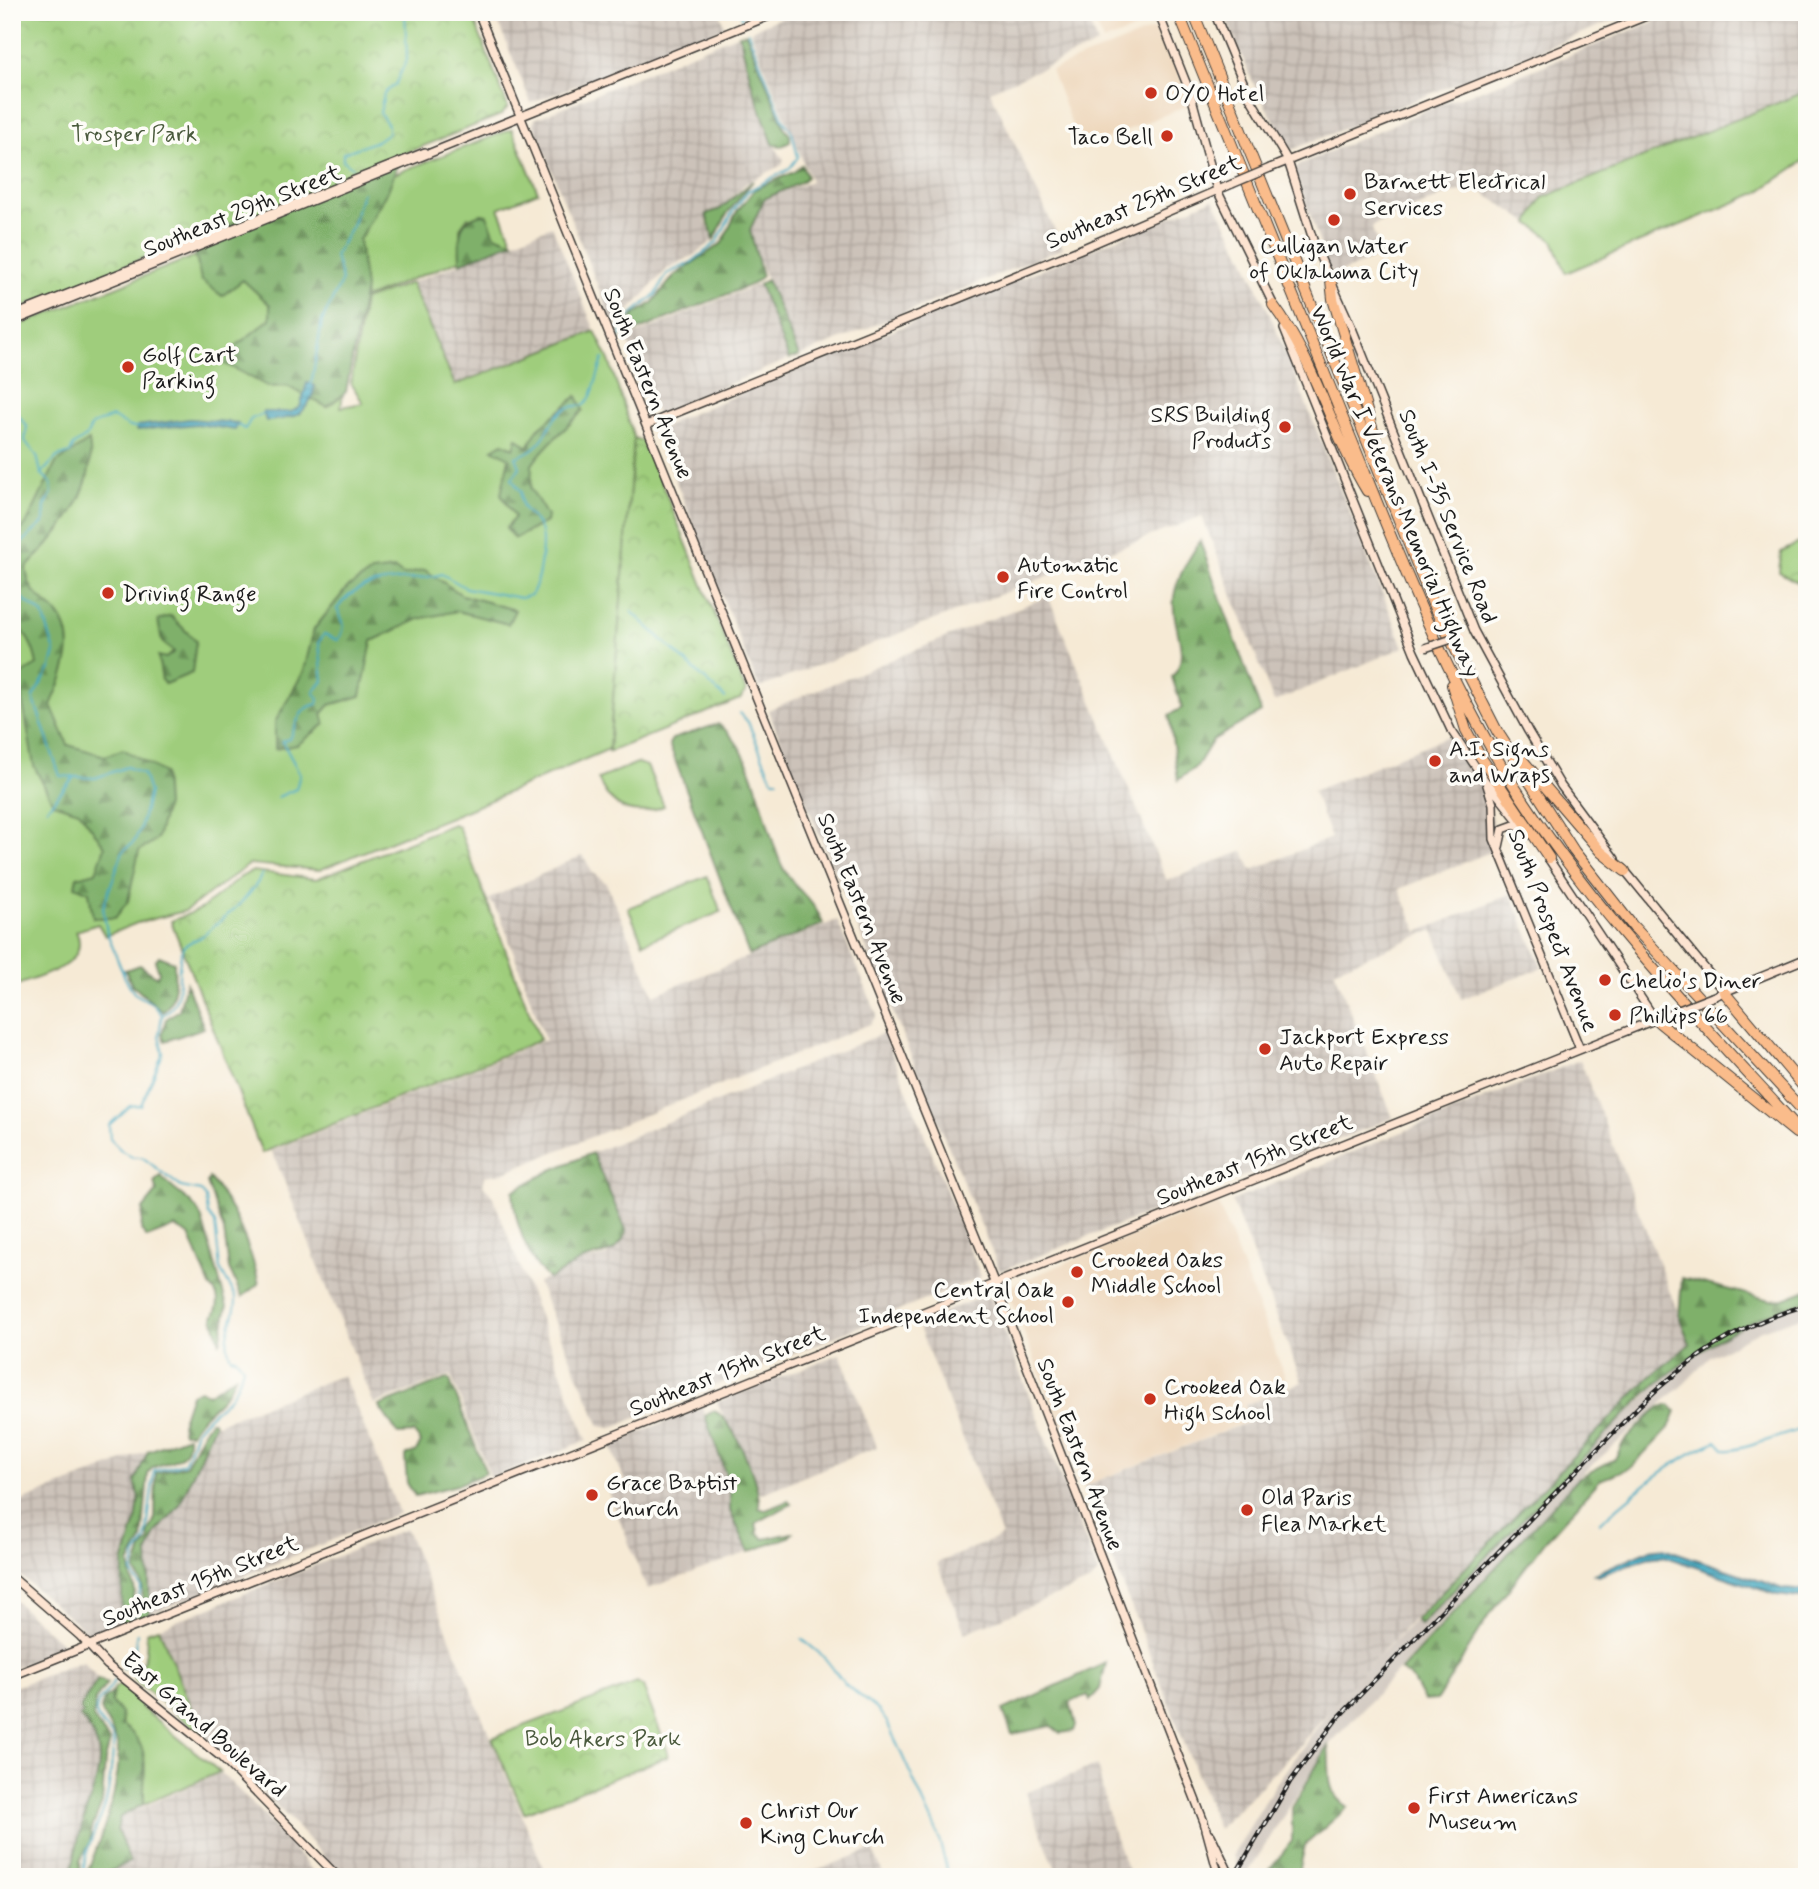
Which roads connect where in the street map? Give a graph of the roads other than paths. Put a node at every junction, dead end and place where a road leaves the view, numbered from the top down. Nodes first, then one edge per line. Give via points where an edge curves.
1 (478, 12) edge
2 (779, 12) edge
3 (1158, 12) edge
4 (1178, 12) edge
5 (1193, 12) edge
6 (1214, 12) edge
7 (1656, 12) edge
8 (521, 117) junction
9 (1288, 161) junction
10 (1217, 190) junction
11 (1331, 280) junction
12 (83, 291) junction
13 (1273, 305) junction
14 (12, 316) edge
15 (12, 322) edge
16 (646, 425) junction
17 (1396, 515) junction
18 (1383, 518) junction
19 (1474, 631) junction
20 (1414, 652) junction
21 (1442, 654) junction
22 (1497, 731) junction
23 (1486, 782) junction
24 (1524, 829) junction
25 (1499, 848) junction
26 (1549, 858) junction
27 (1625, 871) junction
28 (1807, 958) edge
29 (1724, 992) junction
30 (1655, 1019) junction
31 (1580, 1049) junction
32 (1807, 1091) edge
33 (1807, 1115) edge
34 (1807, 1140) edge
35 (993, 1282) junction
36 (12, 1577) edge
37 (89, 1645) junction
38 (12, 1676) edge
39 (1204, 1822) junction
40 (338, 1877) edge
41 (1219, 1877) edge
42 (1231, 1877) edge

1 - 8 main road, South Eastern Avenue
2 - 8 main road, Southeast 29th Street
3 - 10 main road, South Prospect Avenue via 1191,95
4 - 18 highway, World War I Veterans Memorial Highway
5 - 17 highway, World War I Veterans Memorial Highway
6 - 9 main road, South I-35 Service Road via 1249,96
7 - 9 main road, Southeast 25th Street
8 - 12 main road, Southeast 29th Street via 393,163
8 - 16 main road, South Eastern Avenue
9 - 10 main road, Southeast 25th Street, bridge
9 - 11 main road, South I-35 Service Road
10 - 13 main road, South Prospect Avenue
10 - 16 main road, Southeast 25th Street
11 - 17 highway
11 - 19 main road, South I-35 Service Road
12 - 14 main road, Southeast 29th Street
12 - 15 main road, Southeast 29th Street
13 - 18 highway via 1293,334 1352,466
13 - 20 main road, South Prospect Avenue
16 - 35 main road, South Eastern Avenue
17 - 22 highway, World War I Veterans Memorial Highway via 1449,638
18 - 21 highway, World War I Veterans Memorial Highway
19 - 20 main road, bridge
19 - 27 main road, South I-35 Service Road via 1561,786
20 - 23 main road, South Prospect Avenue via 1451,730
21 - 26 highway via 1466,730
21 - 34 highway, World War I Veterans Memorial Highway via 1493,752 1570,869 1644,962
22 - 27 highway via 1601,852
22 - 33 highway, World War I Veterans Memorial Highway via 1574,851 1632,925
23 - 24 main road
23 - 25 main road, South Prospect Avenue
24 - 25 main road via 1512,825 1503,830
24 - 26 main road
25 - 31 main road, South Prospect Avenue
26 - 30 main road
27 - 29 main road, South I-35 Service Road
28 - 29 main road, Southeast 15th Street
29 - 30 main road, Southeast 15th Street, bridge
29 - 32 highway
30 - 31 main road, Southeast 15th Street
30 - 34 highway
31 - 35 main road, Southeast 15th Street
35 - 37 main road, Southeast 15th Street
35 - 39 main road, South Eastern Avenue
36 - 37 main road, East Grand Boulevard
37 - 38 main road, Southeast 15th Street
37 - 40 main road, East Grand Boulevard via 107,1665 227,1762
39 - 41 main road, South Eastern Avenue
39 - 42 main road, South Eastern Avenue

